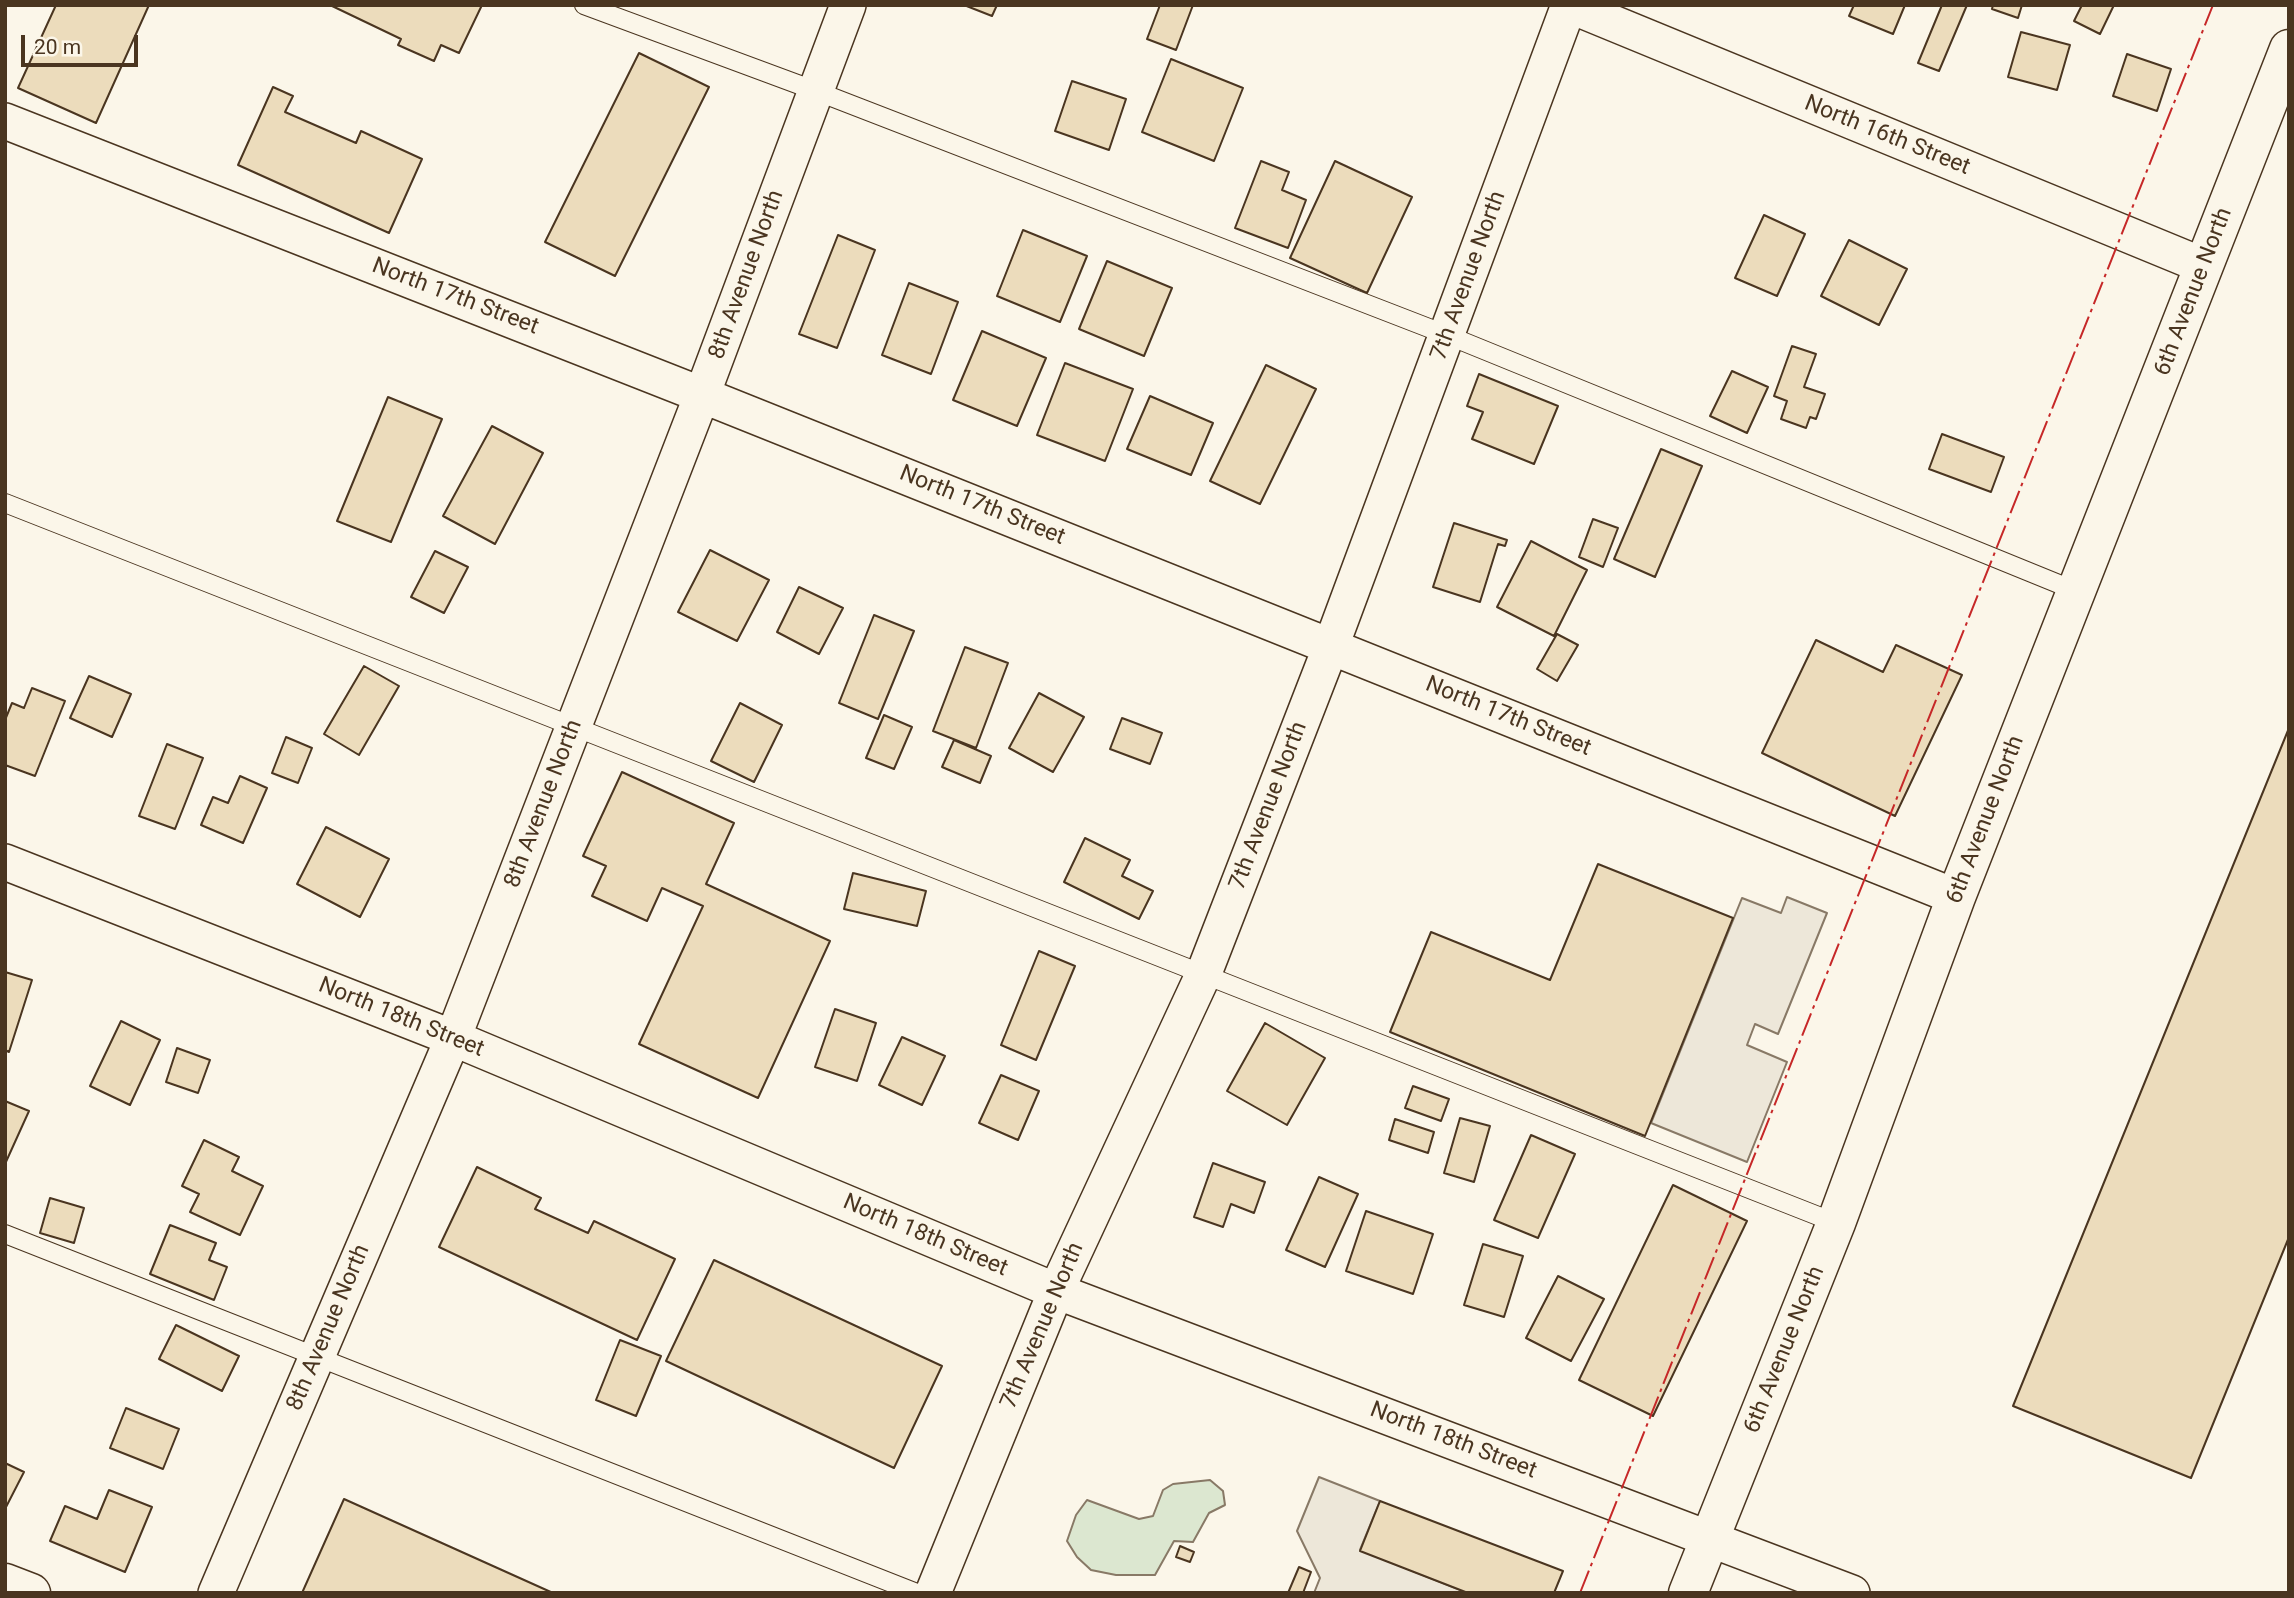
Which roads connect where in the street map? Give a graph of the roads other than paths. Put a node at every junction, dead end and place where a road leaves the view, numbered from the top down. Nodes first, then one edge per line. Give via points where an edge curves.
1 (584, 5) edge
2 (848, 5) edge
3 (1569, 5) edge
4 (2289, 49) edge
5 (816, 91) junction
6 (5, 121) edge
7 (2204, 267) junction
8 (1447, 335) junction
9 (702, 395) junction
10 (5, 503) edge
11 (2076, 591) junction
12 (1331, 646) junction
13 (574, 724) junction
14 (5, 862) edge
15 (1956, 897) junction
16 (1203, 974) junction
17 (453, 1038) junction
18 (1836, 1223) junction
19 (5, 1234) edge
20 (1056, 1291) junction
21 (316, 1359) junction
22 (1709, 1538) junction
23 (5, 1583) edge
24 (31, 1593) edge
25 (216, 1593) edge
26 (917, 1593) edge
27 (933, 1593) edge
28 (1688, 1593) edge
29 (1852, 1593) edge

1 - 5 lane
2 - 5 street, 8th Avenue North
3 - 7 street, North 16th Street
3 - 8 street, 7th Avenue North
4 - 7 main road, 6th Avenue North
5 - 8 lane
5 - 9 street, 8th Avenue North
6 - 9 street, North 17th Street
7 - 11 main road, 6th Avenue North
8 - 11 lane
8 - 12 street, 7th Avenue North
9 - 12 street, North 17th Street
9 - 13 street, 8th Avenue North
10 - 13 lane
11 - 15 main road, 6th Avenue North
12 - 15 street, North 17th Street
12 - 16 street, 7th Avenue North
13 - 16 lane
13 - 17 street, 8th Avenue North
14 - 17 street, North 18th Street
15 - 18 main road, 6th Avenue North
16 - 18 lane
16 - 20 street, 7th Avenue North
17 - 20 street, North 18th Street
17 - 21 street, 8th Avenue North
18 - 22 main road, 6th Avenue North
19 - 21 lane
20 - 22 street, North 18th Street
20 - 27 street, 7th Avenue North
21 - 25 street, 8th Avenue North
21 - 26 lane
22 - 28 main road, 6th Avenue North
22 - 29 street, North 18th Street
23 - 24 main road

